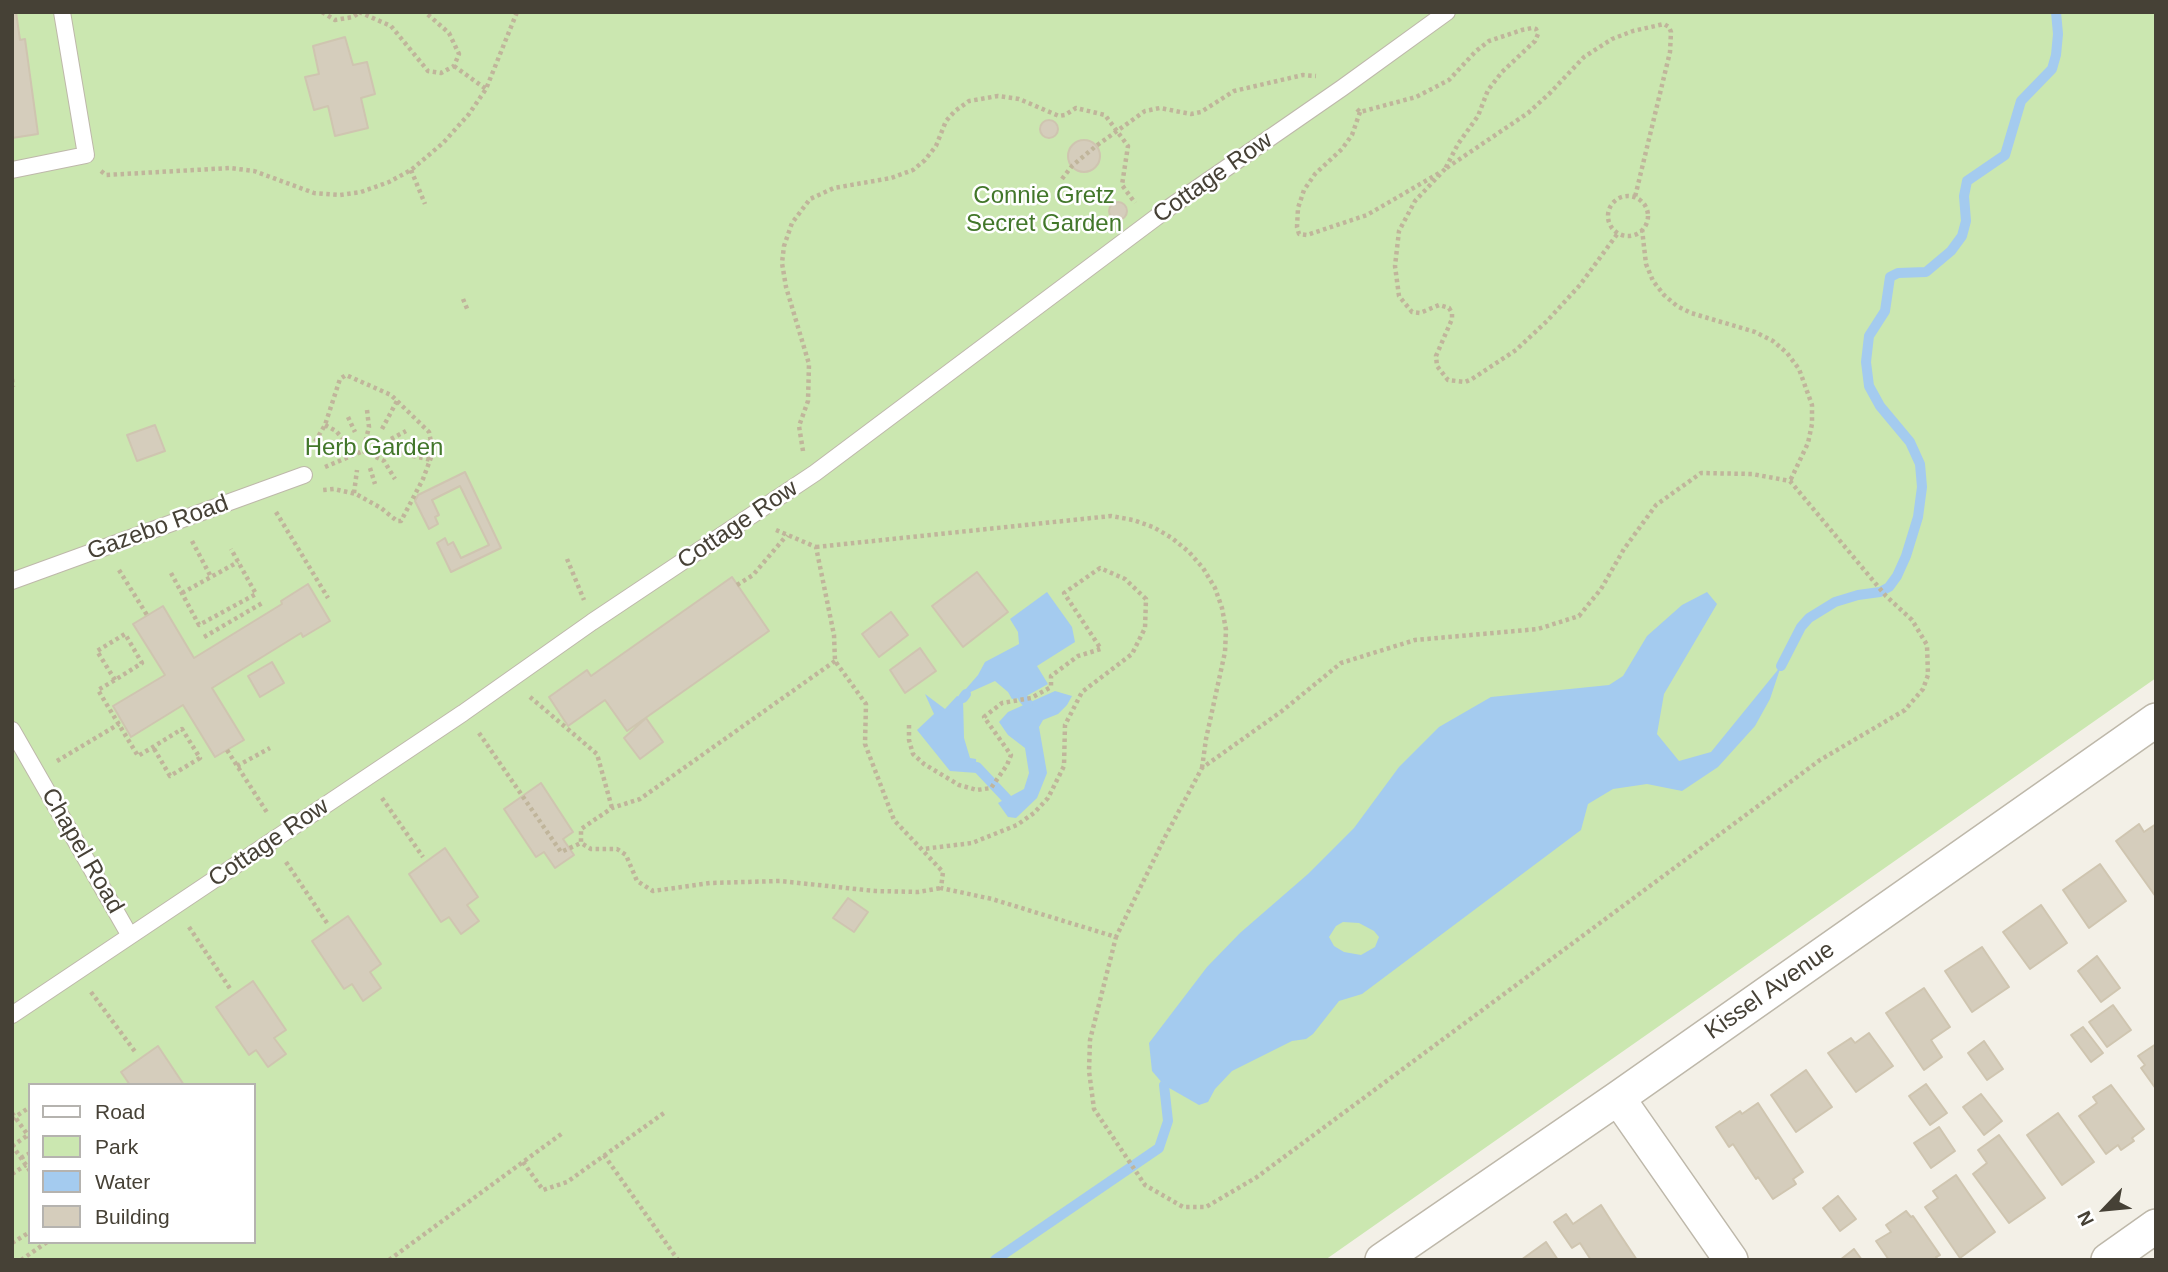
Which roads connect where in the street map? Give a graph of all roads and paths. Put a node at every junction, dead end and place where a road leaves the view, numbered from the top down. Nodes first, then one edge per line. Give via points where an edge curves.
1 (62, 12) edge
2 (322, 12) edge
3 (359, 12) edge
4 (425, 12) edge
5 (517, 12) edge
6 (1447, 12) edge
7 (454, 66) junction
8 (1342, 88) junction
9 (486, 89) junction
10 (1360, 112) junction
11 (1116, 130) junction
12 (86, 155) junction
13 (1446, 169) junction
14 (12, 170) edge
15 (411, 170) junction
16 (1062, 179) dead end
17 (1635, 197) junction
18 (425, 204) dead end
19 (1150, 222) junction
20 (1642, 229) junction
21 (1618, 233) junction
22 (463, 299) dead end
23 (468, 311) dead end
24 (12, 379) edge
25 (13, 387) edge
26 (397, 401) junction
27 (367, 410) dead end
28 (348, 417) dead end
29 (325, 425) junction
30 (382, 429) dead end
31 (406, 431) dead end
32 (355, 432) dead end
33 (391, 439) dead end
34 (344, 440) dead end
35 (305, 450) dead end
36 (363, 451) junction
37 (392, 451) dead end
38 (431, 460) junction
39 (370, 468) dead end
40 (357, 470) dead end
41 (309, 473) joint
42 (815, 473) junction
43 (395, 479) dead end
44 (1790, 481) junction
45 (375, 484) dead end
46 (323, 491) dead end
47 (354, 493) junction
48 (274, 509) dead end
49 (764, 509) junction
50 (787, 535) junction
51 (192, 541) dead end
52 (817, 547) junction
53 (231, 550) dead end
54 (567, 559) dead end
55 (238, 562) junction
56 (119, 570) dead end
57 (171, 573) dead end
58 (211, 577) junction
59 (12, 581) edge
60 (737, 585) dead end
61 (181, 593) junction
62 (328, 598) dead end
63 (264, 603) dead end
64 (227, 610) junction
65 (147, 615) dead end
66 (233, 620) junction
67 (592, 622) junction
68 (204, 637) dead end
69 (835, 661) junction
70 (115, 680) junction
71 (524, 692) dead end
72 (463, 713) junction
73 (2156, 720) edge
74 (119, 724) junction
75 (909, 725) dead end
76 (12, 730) edge
77 (153, 747) junction
78 (270, 748) dead end
79 (227, 750) dead end
80 (237, 766) junction
81 (1202, 768) junction
82 (37, 773) junction
83 (378, 792) dead end
84 (612, 808) junction
85 (281, 835) junction
86 (581, 843) junction
87 (922, 849) junction
88 (283, 857) dead end
89 (423, 857) dead end
90 (941, 888) junction
91 (186, 923) dead end
92 (327, 923) dead end
93 (130, 936) junction
94 (1116, 937) junction
95 (90, 990) dead end
96 (231, 990) dead end
97 (12, 1015) edge
98 (136, 1054) dead end
99 (1618, 1098) junction
100 (664, 1113) dead end
101 (13, 1116) edge
102 (564, 1132) dead end
103 (28, 1136) edge
104 (28, 1137) edge
105 (12, 1145) edge
106 (28, 1154) edge
107 (604, 1156) junction
108 (21, 1158) junction
109 (523, 1162) junction
110 (26, 1165) junction
111 (28, 1168) edge
112 (12, 1174) edge
113 (2156, 1226) edge
114 (28, 1233) edge
115 (12, 1243) edge
116 (44, 1244) edge
117 (21, 1260) edge
118 (389, 1260) edge
119 (678, 1260) edge
120 (1382, 1260) edge
121 (1731, 1260) edge
122 (2108, 1260) edge

1 - 12 lane
2 - 3 path via 335,20
3 - 7 path via 396,30 428,71 441,73
4 - 7 path via 456,45 459,54
5 - 9 path
6 - 8 lane, Cottage Row
7 - 9 path
8 - 10 path
8 - 11 path via 1316,75 1303,75 1234,91 1201,113 1153,108
8 - 19 lane, Cottage Row
9 - 15 path via 443,143
10 - 13 path via 1342,149 1304,190 1298,208 1299,234 1367,215
10 - 13 path via 1416,97 1448,80 1489,41 1536,30 1535,41 1488,90
11 - 16 path
11 - 19 path via 1128,146 1122,186
11 - 42 path via 1105,115 1076,108 1059,116 1019,99 983,97 955,111 936,146 912,170 821,192 801,208 784,246 782,263 809,364 799,436
12 - 14 lane
12 - 15 path via 106,175 230,168 254,171 314,193 340,195 390,182
13 - 17 path via 1528,113 1584,57 1612,39 1664,24 1671,32 1668,61
13 - 21 path via 1415,201 1399,231 1395,266 1399,296 1412,312 1445,305 1452,313 1436,356 1437,366 1448,380 1472,379 1516,350 1580,285
15 - 18 path
17 - 20 path via 1647,211
17 - 21 path via 1622,197 1609,210 1610,223
19 - 42 lane, Cottage Row
20 - 21 path via 1631,235
20 - 44 path via 1646,264 1664,295 1691,313 1773,341 1799,369 1812,405 1812,424
22 - 23 path
24 - 25 path
26 - 29 path via 344,375
26 - 30 path
26 - 38 path via 429,432 434,446
27 - 36 path via 369,427
28 - 32 path
29 - 34 path
29 - 35 path
31 - 33 path
36 - 41 path
36 - 43 path via 384,461
37 - 38 path
38 - 47 path via 400,521
39 - 45 path
40 - 47 path
41 - 59 lane, Gazebo Road
42 - 49 lane, Cottage Row
44 - 81 path via 1752,474 1701,473 1656,505 1579,616 1538,629 1415,640 1341,663
44 - 94 path via 1916,626 1928,653 1923,689 1905,710 1820,760 1257,1177 1206,1207 1184,1207 1145,1185 1094,1109 1089,1071 1092,1030
46 - 47 path
48 - 62 path
49 - 50 path via 776,531
49 - 67 lane, Cottage Row
50 - 52 path
50 - 60 path via 753,575
51 - 58 path
52 - 69 path
52 - 81 path via 1111,516 1153,527 1189,552 1215,588 1222,608 1225,652
53 - 55 path
54 - 67 path
55 - 58 path
55 - 64 path via 256,594
56 - 65 path
57 - 61 path
58 - 61 path
61 - 64 path via 199,625
63 - 66 path
64 - 66 path
66 - 68 path
67 - 72 lane, Cottage Row
69 - 84 path via 640,799
69 - 87 path via 866,705 865,744 894,820
70 - 70 path via 142,663 125,634 97,651
70 - 74 path via 99,690
71 - 84 path via 597,754
72 - 85 lane, Cottage Row
72 - 86 path via 561,852
73 - 99 street, Kissel Avenue
74 - 77 path via 138,756
74 - 82 path
75 - 87 path via 914,754 924,764 959,785 991,788 1010,755 984,717 1002,703 1031,698 1051,687 1051,676 1078,656 1101,649 1064,593 1100,568 1125,579 1146,599 1145,628 1132,654 1082,692 1065,725 1064,766 1048,798 1017,825 972,843
76 - 82 lane, Chapel Road
77 - 77 path via 170,776 200,758 182,729
78 - 80 path
79 - 80 path
80 - 85 path
81 - 94 path
82 - 93 lane, Chapel Road
83 - 89 path
84 - 86 path via 580,829
85 - 93 lane, Cottage Row
86 - 90 path via 591,849 617,849 625,855 637,881 653,891 709,883 780,881 875,891
87 - 90 path via 943,872
88 - 92 path
90 - 94 path
91 - 96 path
93 - 97 lane, Cottage Row
95 - 98 path
99 - 120 street, Kissel Avenue
99 - 121 street
100 - 107 path
101 - 103 path
102 - 109 path
104 - 105 path
105 - 108 path
106 - 108 path
107 - 109 path via 567,1182 543,1190
107 - 119 path
108 - 110 path
109 - 118 path
110 - 111 path
110 - 112 path
113 - 122 street
114 - 115 path
116 - 117 path

